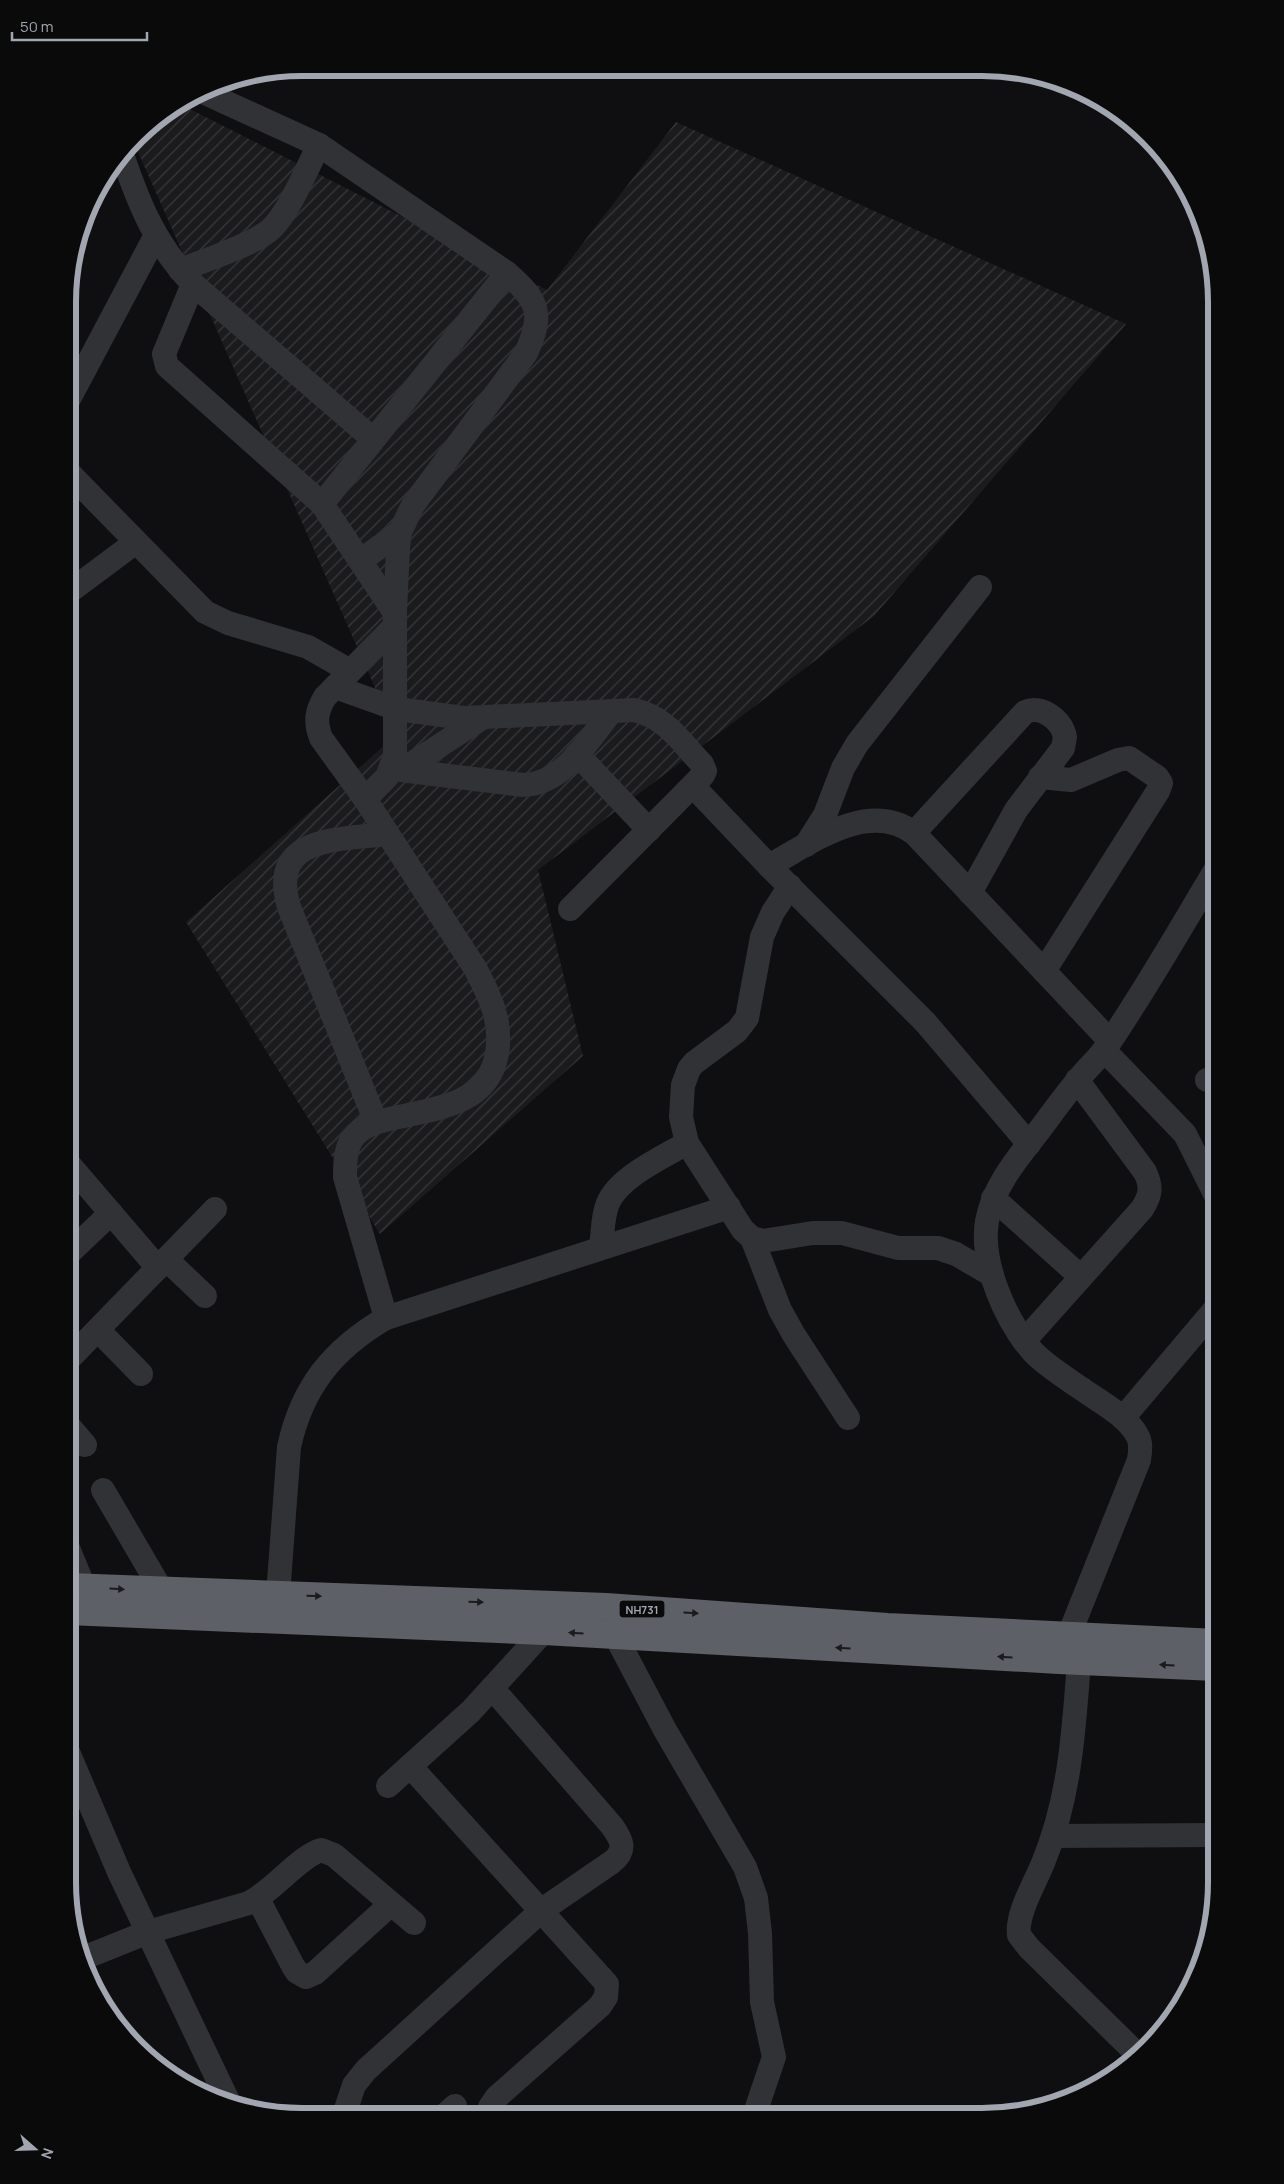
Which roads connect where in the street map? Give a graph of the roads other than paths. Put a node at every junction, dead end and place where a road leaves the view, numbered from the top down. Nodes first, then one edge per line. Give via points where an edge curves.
1 (211, 96) edge
2 (319, 145) junction
3 (126, 162) edge
4 (156, 236) junction
5 (507, 273) junction
6 (187, 277) junction
7 (76, 386) edge
8 (373, 439) junction
9 (76, 480) edge
10 (322, 504) junction
11 (400, 532) junction
12 (136, 542) junction
13 (360, 561) junction
14 (76, 587) edge
15 (980, 587) dead end
16 (395, 620) junction
17 (343, 679) junction
18 (403, 710) junction
19 (612, 711) junction
20 (483, 717) junction
21 (437, 745) junction
22 (577, 754) junction
23 (397, 769) junction
24 (463, 778) junction
25 (1040, 778) junction
26 (693, 786) junction
27 (365, 799) junction
28 (649, 830) junction
29 (914, 833) junction
30 (386, 834) junction
31 (806, 846) junction
32 (769, 866) junction
33 (1208, 883) edge
34 (790, 886) junction
35 (970, 893) junction
36 (570, 909) dead end
37 (1044, 971) junction
38 (1107, 1046) junction
39 (1077, 1080) junction
40 (376, 1122) junction
41 (687, 1143) junction
42 (1028, 1144) junction
43 (76, 1172) edge
44 (1208, 1180) edge
45 (993, 1198) junction
46 (729, 1207) junction
47 (215, 1209) dead end
48 (111, 1213) junction
49 (752, 1238) junction
50 (76, 1246) edge
51 (601, 1248) junction
52 (162, 1263) junction
53 (992, 1275) junction
54 (1081, 1277) junction
55 (205, 1296) dead end
56 (1208, 1317) edge
57 (386, 1318) junction
58 (98, 1330) junction
59 (1024, 1340) junction
60 (76, 1352) edge
61 (141, 1374) dead end
62 (848, 1418) dead end
63 (1123, 1418) junction
64 (76, 1434) edge
65 (85, 1445) dead end
66 (103, 1490) dead end
67 (76, 1587) edge
68 (162, 1591) junction
69 (278, 1595) junction
70 (76, 1611) edge
71 (544, 1631) junction
72 (615, 1635) junction
73 (1069, 1635) junction
74 (1208, 1643) edge
75 (1080, 1661) junction
76 (1208, 1667) edge
77 (492, 1688) junction
78 (410, 1766) junction
79 (76, 1770) edge
80 (388, 1786) dead end
81 (1208, 1834) edge
82 (1053, 1836) junction
83 (258, 1899) junction
84 (391, 1904) junction
85 (542, 1910) junction
86 (414, 1923) dead end
87 (148, 1932) junction
88 (89, 1956) edge
89 (1133, 2050) edge
90 (225, 2094) edge
91 (346, 2108) edge
92 (490, 2108) edge
93 (757, 2108) edge

1 - 2 street
2 - 5 street
2 - 6 street via 273,228
3 - 4 street
4 - 6 street
4 - 7 street
5 - 8 street
5 - 11 street via 529,294 534,304 535,334 526,353 413,505
6 - 8 street
6 - 10 street via 164,354 165,363
8 - 10 street
9 - 12 street
10 - 13 street
11 - 13 street
11 - 16 street
12 - 14 street
12 - 17 street via 215,618 308,647
13 - 16 street
15 - 31 street via 857,744 843,768 825,815
16 - 17 street
16 - 18 street
17 - 18 street
17 - 27 street via 319,707 317,727 321,738
18 - 20 street via 449,717
18 - 21 street
18 - 23 street
19 - 20 street
19 - 22 street
19 - 26 street via 634,710 664,723 704,767 704,775
20 - 21 street
21 - 23 street
21 - 24 street
22 - 24 street via 554,775 535,785
22 - 28 street
23 - 24 street
23 - 27 street
25 - 29 street via 1063,748 1065,737 1060,725 1049,716 1040,710 1030,710
25 - 35 street via 1016,810
25 - 37 street via 1071,780 1129,758 1157,777 1160,783
26 - 28 street
26 - 32 street
27 - 30 street
28 - 36 street
29 - 31 street via 894,822 863,821 844,826
29 - 35 street
30 - 40 street via 336,840 302,849 290,862 284,882 289,907
30 - 40 street via 475,968 489,995 500,1033 493,1068 485,1083 470,1097 452,1105
31 - 32 street
32 - 34 street
33 - 38 street
34 - 41 street via 762,937 747,1018 737,1030 694,1063 686,1076 680,1107
34 - 42 street via 925,1022
35 - 37 street
37 - 38 street
38 - 39 street
38 - 44 street via 1185,1134
39 - 42 street
39 - 54 street via 1145,1172 1151,1191 1142,1209
40 - 57 street via 362,1129 350,1142 345,1177
41 - 46 street
41 - 51 street via 631,1177 614,1193 605,1212
42 - 45 street via 1006,1173
43 - 48 street
45 - 53 street via 986,1244
45 - 54 street
46 - 49 street
46 - 51 street
47 - 52 street
48 - 50 street
48 - 52 street
49 - 53 street via 763,1240 813,1233 842,1233 898,1248 938,1248 956,1254
49 - 62 street via 780,1310
51 - 57 street
52 - 55 street
52 - 58 street
53 - 59 street via 1008,1315
54 - 59 street
56 - 63 street
57 - 69 street via 361,1332 342,1349 318,1374 303,1400 289,1447
58 - 60 street
58 - 61 street
59 - 63 street via 1052,1368
63 - 73 street via 1138,1436 1139,1460
64 - 65 street
66 - 68 street
67 -> 68 highway, NH731
68 - 69 highway, NH731
69 -> 73 highway, NH731 via 606,1606 887,1627
70 - 71 highway, NH731
72 -> 71 highway, NH731
71 - 77 street
75 -> 72 highway, NH731
72 - 93 street via 665,1730 745,1867 756,1898 762,2002 774,2057
73 - 74 highway, NH731
76 -> 75 highway, NH731
75 - 82 street via 1073,1751
77 - 78 street
77 - 85 street via 612,1826 622,1843 617,1858
78 - 80 street
78 - 85 street
79 - 87 street
81 - 82 street
82 - 89 street via 1020,1917 1019,1935
83 - 84 street via 310,1855 321,1850 334,1855
83 - 84 street via 293,1966 306,1977 315,1973
83 - 87 street
84 - 86 street
85 - 91 street via 366,2070 354,2085
85 - 92 street via 602,1976 607,1984 606,1997 600,2006 497,2097
87 - 88 street
87 - 90 street

